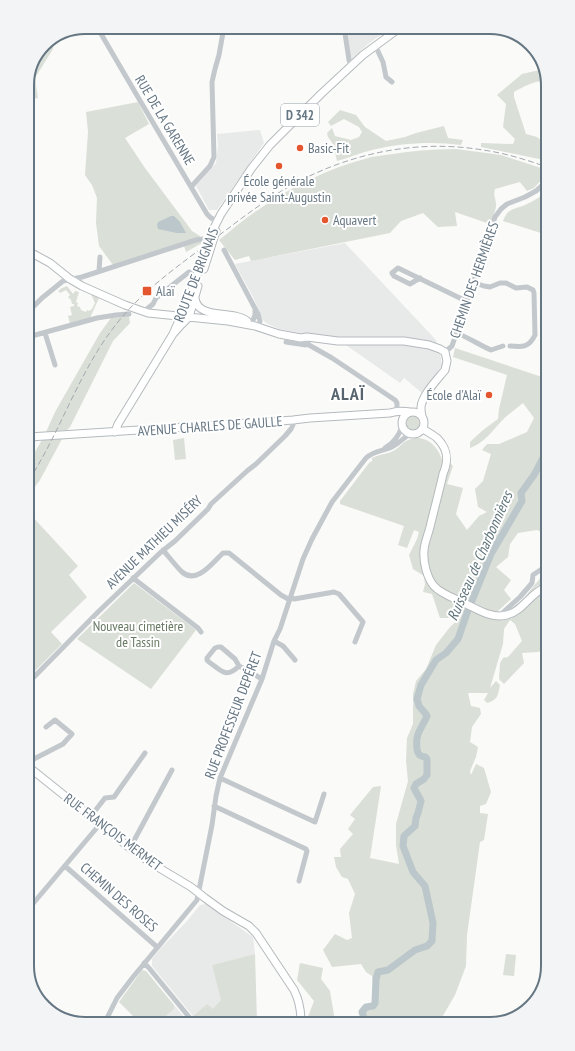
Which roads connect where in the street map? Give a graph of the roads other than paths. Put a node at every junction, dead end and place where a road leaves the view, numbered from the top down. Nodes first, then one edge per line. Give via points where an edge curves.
1 (101, 34) edge
2 (223, 34) edge
3 (345, 34) edge
4 (392, 34) edge
5 (375, 45) junction
6 (351, 66) junction
7 (392, 82) dead end
8 (191, 187) junction
9 (541, 187) edge
10 (217, 221) junction
11 (208, 240) junction
12 (224, 250) dead end
13 (34, 254) edge
14 (100, 257) dead end
15 (99, 271) junction
16 (197, 274) junction
17 (420, 278) junction
18 (70, 279) junction
19 (472, 282) junction
20 (193, 294) junction
21 (117, 301) junction
22 (466, 301) junction
23 (34, 306) edge
24 (147, 309) junction
25 (129, 314) dead end
26 (186, 314) junction
27 (253, 324) junction
28 (45, 333) junction
29 (456, 333) junction
30 (34, 336) edge
31 (307, 340) junction
32 (286, 342) dead end
33 (503, 346) dead end
34 (510, 346) dead end
35 (442, 350) junction
36 (55, 365) dead end
37 (427, 394) junction
38 (394, 412) junction
39 (412, 412) junction
40 (422, 416) junction
41 (293, 420) junction
42 (402, 422) junction
43 (115, 432) junction
44 (417, 432) junction
45 (34, 437) edge
46 (380, 450) junction
47 (163, 550) junction
48 (541, 569) edge
49 (133, 578) junction
50 (541, 590) edge
51 (290, 599) junction
52 (498, 616) junction
53 (201, 632) dead end
54 (274, 641) junction
55 (355, 642) dead end
56 (295, 660) dead end
57 (239, 666) junction
58 (34, 677) edge
59 (262, 679) junction
60 (46, 727) dead end
61 (145, 753) dead end
62 (34, 759) edge
63 (172, 770) dead end
64 (34, 771) edge
65 (220, 778) junction
66 (324, 794) dead end
67 (214, 806) junction
68 (91, 816) junction
69 (100, 824) junction
70 (130, 848) junction
71 (65, 866) junction
72 (299, 881) dead end
73 (198, 893) junction
74 (34, 902) edge
75 (157, 947) junction
76 (144, 963) junction
77 (108, 1017) edge
78 (189, 1017) edge
79 (301, 1017) edge

1 - 8 street, RUE DE LA GARENNE
2 - 8 street via 212,82 214,156 210,166
3 - 6 street
4 - 5 main road, D 342
5 - 6 main road, D 342
5 - 7 street via 383,62 386,77
6 - 10 main road, D 342 via 270,145
8 - 10 street, RUE DE LA GARENNE via 207,214
9 - 19 street, CHEMIN DES HERMIÈRES via 507,204 495,217
10 - 11 main road, ROUTE DE BRIGNAIS / D 342
10 - 20 main road, ROUTE DE BRIGNAIS / D 342 via 217,229
11 - 15 street via 196,240
11 - 16 main road, ROUTE DE BRIGNAIS / D 342
12 - 27 street via 258,314 260,320
13 - 18 main road
14 - 15 street
15 - 18 street
16 - 20 main road, ROUTE DE BRIGNAIS / D 342
16 - 24 street via 189,272 156,298
17 - 17 street via 398,268 392,273 410,284
17 - 22 street
18 - 21 main road
18 - 23 street via 63,281
19 - 22 street, CHEMIN DES HERMIÈRES
19 - 34 street via 490,287 506,283 516,288 528,287 533,290 535,336 523,347
20 - 26 main road, ROUTE DE BRIGNAIS / D 342
20 - 27 main road via 196,305 203,310 234,316
21 - 24 main road
21 - 26 main road via 148,313
22 - 29 street, CHEMIN DES HERMIÈRES
24 - 26 main road
25 - 28 street via 97,318
26 - 27 main road via 230,318
26 - 43 main road, ROUTE DE BRIGNAIS / D 342
27 - 31 main road via 302,335
28 - 30 street
28 - 36 street
29 - 33 street via 491,350
29 - 35 street, CHEMIN DES HERMIÈRES via 452,346
31 - 32 street via 306,345
31 - 35 main road via 404,341
31 - 38 street via 395,400 397,403
35 - 37 main road, CHEMIN DES HERMIÈRES via 447,361 445,370
37 - 39 main road, CHEMIN DES HERMIÈRES
37 - 40 main road, CHEMIN DES HERMIÈRES via 422,402
38 - 39 main road, AVENUE CHARLES DE GAULLE
38 - 41 main road, AVENUE CHARLES DE GAULLE
38 - 42 main road
39 - 40 main road
39 - 42 main road via 406,415
40 - 44 main road via 425,423
41 - 43 main road, AVENUE CHARLES DE GAULLE
41 - 47 street, AVENUE MATHIEU MISÉRY via 291,429 285,436
42 - 44 main road via 406,432
42 - 46 street via 394,441
43 - 45 main road, AVENUE CHARLES DE GAULLE
44 - 46 street, RUE PROFESSEUR DEPÉRET via 389,449
44 - 52 main road via 438,445 447,465 424,551 430,579 443,593 490,615
46 - 51 street, RUE PROFESSEUR DEPÉRET via 363,461 326,511 308,549
47 - 49 street, AVENUE MATHIEU MISÉRY
47 - 51 street via 188,576 202,573 223,552 229,553 281,595
48 - 52 street via 533,575 532,583 520,597
49 - 53 street
49 - 58 street, AVENUE MATHIEU MISÉRY
50 - 52 main road via 514,612
51 - 54 street, RUE PROFESSEUR DEPÉRET
51 - 55 street via 334,592 339,594 363,622
54 - 56 street via 283,646
54 - 59 street, RUE PROFESSEUR DEPÉRET
57 - 57 street via 236,659 221,647 215,648 207,658 225,673 230,673
57 - 59 street
59 - 65 street, RUE PROFESSEUR DEPÉRET
60 - 62 street via 55,720 72,734 64,744
61 - 68 street via 114,797 105,798
63 - 70 street
64 - 68 main road, RUE FRANÇOIS MERMET
65 - 66 street via 315,822
65 - 67 street, RUE PROFESSEUR DEPÉRET
67 - 72 street via 306,849
67 - 73 street, RUE PROFESSEUR DEPÉRET
68 - 69 main road, RUE FRANÇOIS MERMET
69 - 70 main road, RUE FRANÇOIS MERMET
69 - 71 street
70 - 73 main road, RUE FRANÇOIS MERMET
71 - 74 street
71 - 75 street, CHEMIN DES ROSES
73 - 75 street, RUE PROFESSEUR DEPÉRET via 195,903
73 - 79 main road, RUE FRANÇOIS MERMET via 256,933 294,990
75 - 76 street, RUE PROFESSEUR DEPÉRET
76 - 77 street, RUE PROFESSEUR DEPÉRET via 117,998
76 - 78 street

